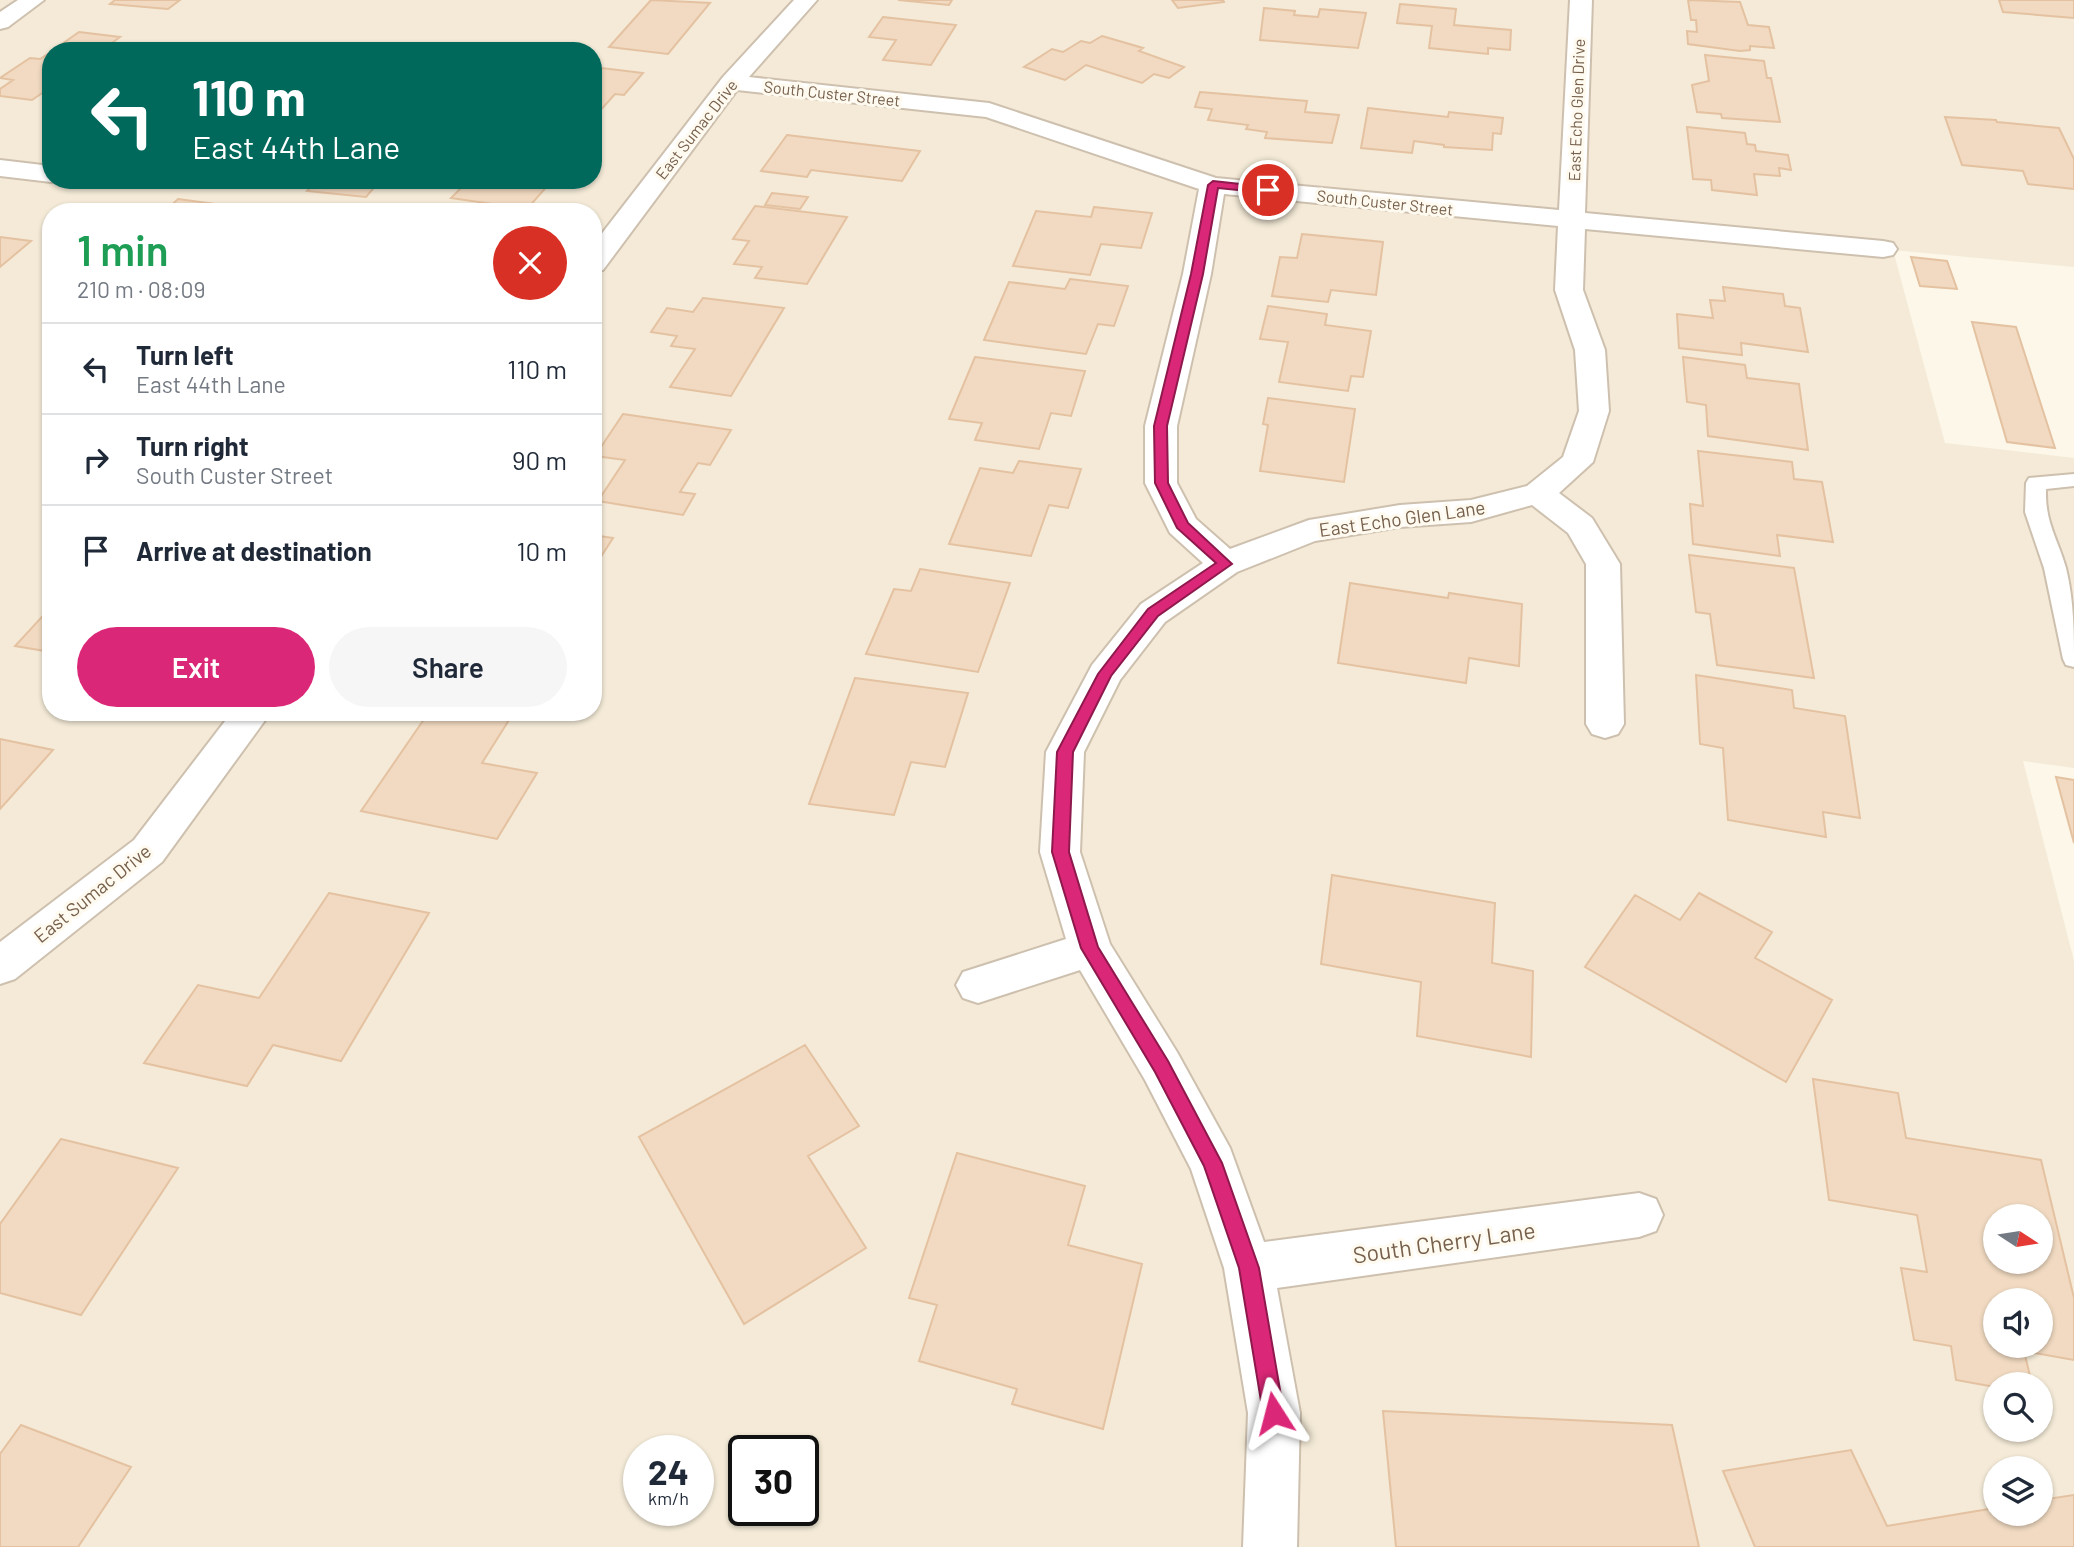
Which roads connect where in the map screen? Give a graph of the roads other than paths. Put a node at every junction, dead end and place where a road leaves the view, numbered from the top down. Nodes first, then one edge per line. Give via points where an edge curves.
1 (33, 0) edge
2 (806, 0) edge
3 (1581, 0) edge
4 (0, 22) edge
5 (731, 82) junction
6 (0, 168) edge
7 (42, 173) edge
8 (1213, 185) junction
9 (1572, 221) junction
10 (1883, 249) dead end
11 (602, 252) edge
12 (2074, 480) edge
13 (1538, 493) junction
14 (1225, 564) junction
15 (2074, 659) edge
16 (246, 721) edge
17 (1605, 724) dead end
18 (1090, 948) junction
19 (0, 966) edge
20 (978, 985) dead end
21 (1639, 1215) dead end
22 (1249, 1268) junction
23 (1270, 1547) edge

1 - 4 street
2 - 5 street, East Sumac Drive
3 - 9 street, East Echo Glen Drive
5 - 8 street, South Custer Street via 989,110
5 - 11 street, East Sumac Drive
6 - 7 street
8 - 9 street, South Custer Street
8 - 14 street via 1161,426 1161,483 1182,525
9 - 10 street, South Custer Street
9 - 13 street, East Echo Glen Lane via 1569,290 1590,351 1594,411 1577,462
12 - 15 lane via 2036,483 2035,512 2055,568
13 - 14 street, East Echo Glen Lane via 1471,511 1400,516 1310,531
13 - 17 street via 1580,526 1603,564
14 - 18 street, East Echo Glen Lane via 1153,613 1105,674 1065,752 1060,852
16 - 19 street, East Sumac Drive via 148,850
18 - 20 street
18 - 22 street, East Echo Glen Lane via 1213,1163
21 - 22 street, South Cherry Lane
22 - 23 street, East Echo Glen Lane via 1274,1413

